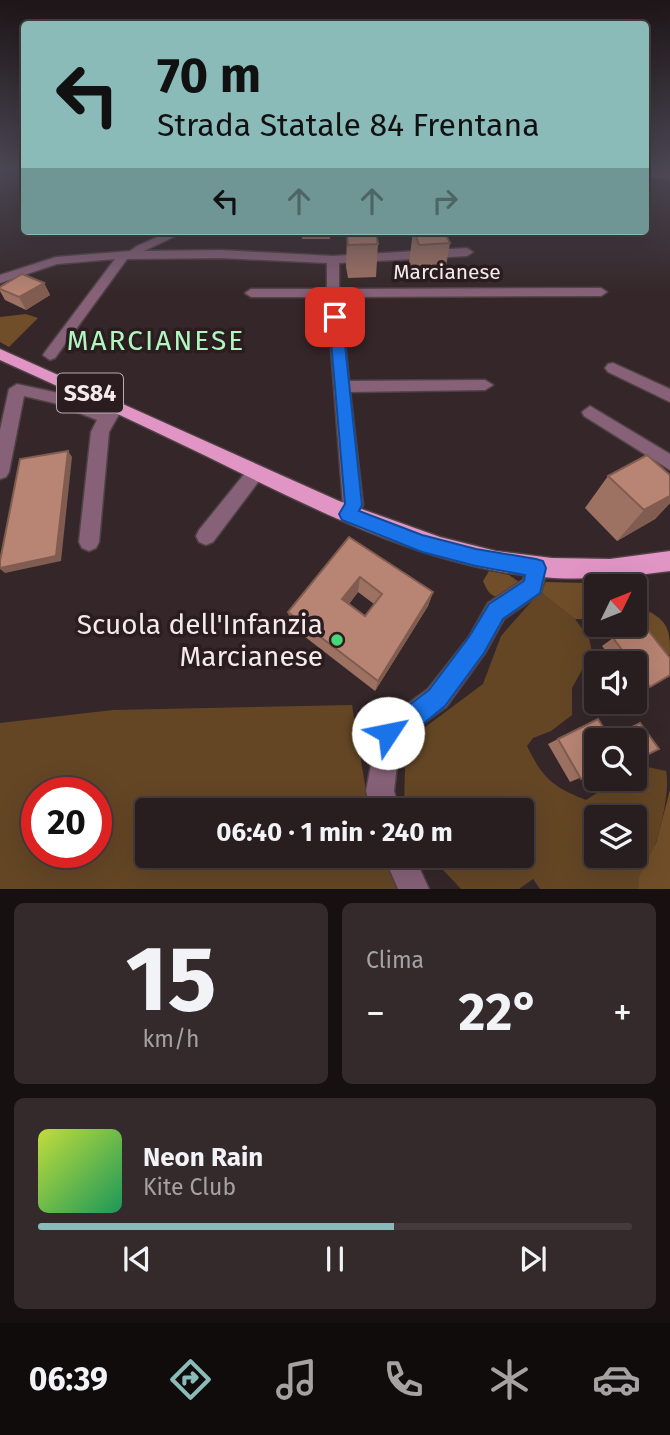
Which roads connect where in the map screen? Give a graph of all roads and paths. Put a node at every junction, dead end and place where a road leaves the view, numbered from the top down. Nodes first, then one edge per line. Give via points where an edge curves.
1 (171, 235) edge
2 (467, 252) dead end
3 (129, 255) junction
4 (333, 260) junction
5 (0, 279) edge
6 (601, 292) dead end
7 (251, 293) dead end
8 (334, 294) junction
9 (0, 354) edge
10 (50, 355) dead end
11 (613, 368) dead end
12 (485, 385) dead end
13 (342, 387) junction
14 (670, 396) edge
15 (112, 411) junction
16 (590, 412) dead end
17 (670, 463) edge
18 (0, 472) edge
19 (256, 472) junction
20 (348, 514) junction
21 (206, 536) dead end
22 (89, 542) dead end
23 (670, 561) edge
24 (536, 568) junction
25 (382, 798) edge
26 (404, 868) edge
27 (414, 889) edge

1 - 3 street
2 - 4 street
3 - 4 street
3 - 5 street via 56,261
3 - 10 street
4 - 8 street
6 - 8 street, Marcianese
7 - 8 street, Marcianese
8 - 13 street
9 - 15 main road, SS84
11 - 14 street
12 - 13 street
13 - 20 street via 354,505
15 - 18 street via 17,389
15 - 19 main road, SS84
15 - 22 street via 100,432
16 - 17 street
19 - 20 main road, SS84
19 - 21 street
20 - 24 main road, SS84 via 422,543
23 - 24 main road, SS84 via 600,569
24 - 25 street via 533,586 496,611 437,698 388,733
26 - 27 street

